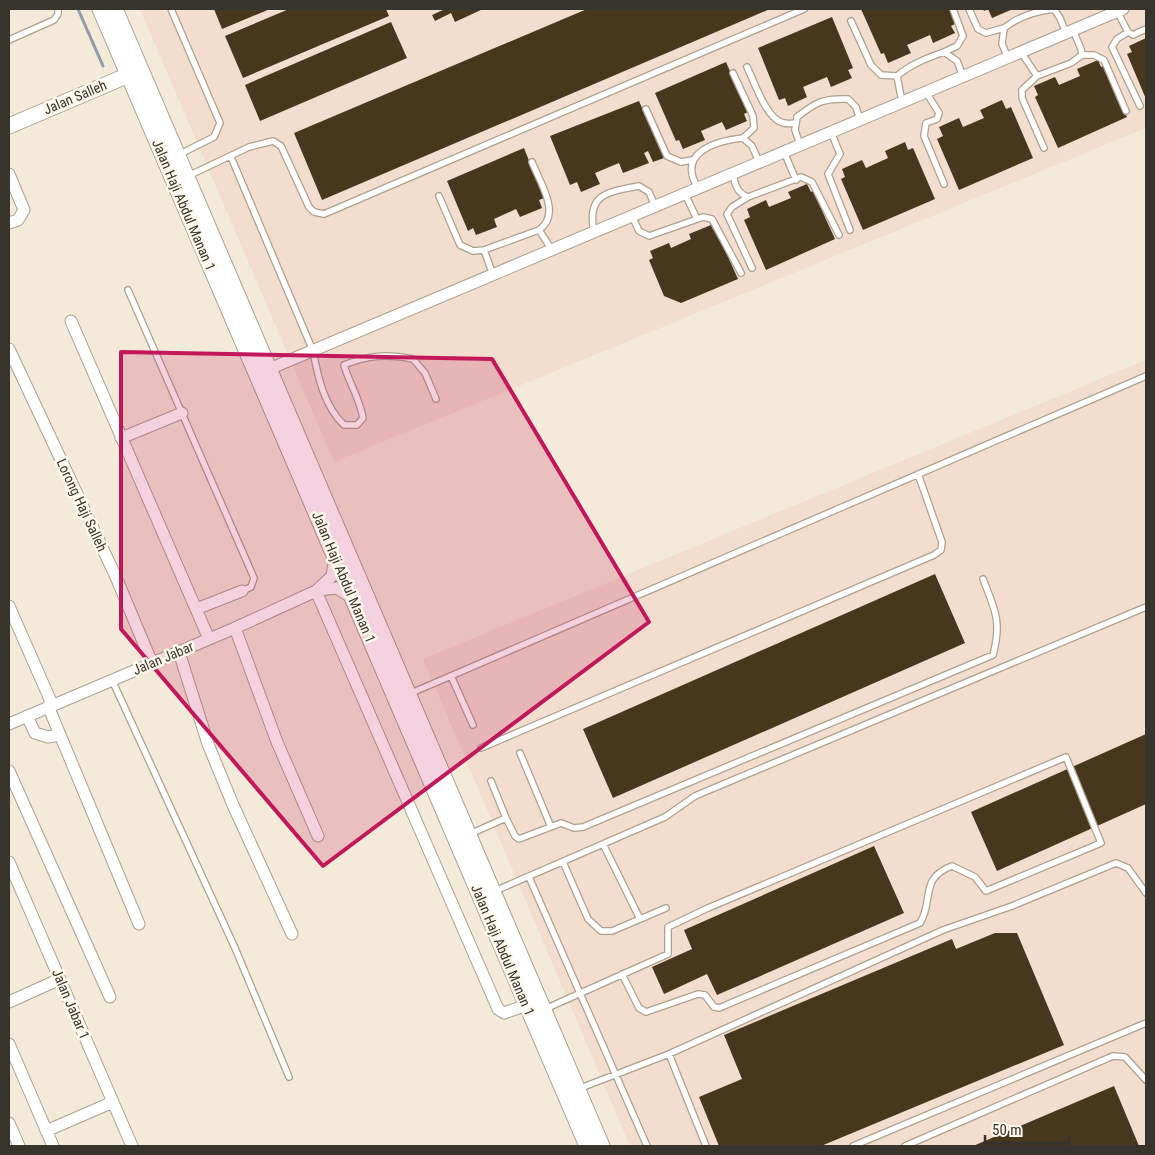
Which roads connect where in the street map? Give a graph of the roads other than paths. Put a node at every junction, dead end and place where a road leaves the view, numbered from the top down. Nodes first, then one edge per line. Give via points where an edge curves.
1 (58, 9) edge
2 (100, 9) edge
3 (115, 9) edge
4 (171, 9) edge
5 (804, 9) edge
6 (954, 9) edge
7 (969, 9) edge
8 (1054, 9) edge
9 (1114, 11) edge
10 (851, 21) dead end
11 (1004, 28) junction
12 (1146, 29) edge
13 (1069, 32) junction
14 (1128, 32) junction
15 (9, 40) edge
16 (114, 42) junction
17 (944, 52) junction
18 (1021, 52) junction
19 (1082, 54) junction
20 (1008, 58) junction
21 (747, 66) dead end
22 (135, 72) junction
23 (733, 73) dead end
24 (897, 76) junction
25 (963, 76) junction
26 (1037, 76) junction
27 (93, 89) junction
28 (926, 92) junction
29 (902, 102) junction
30 (1140, 106) dead end
31 (646, 109) dead end
32 (1126, 111) dead end
33 (145, 114) junction
34 (860, 120) junction
35 (796, 123) junction
36 (9, 126) edge
37 (831, 132) junction
38 (744, 138) junction
39 (800, 145) junction
40 (1044, 148) dead end
41 (784, 152) junction
42 (178, 154) junction
43 (231, 157) junction
44 (692, 160) junction
45 (532, 162) dead end
46 (759, 162) junction
47 (9, 174) edge
48 (732, 174) junction
49 (187, 177) junction
50 (796, 180) junction
51 (944, 184) dead end
52 (698, 188) junction
53 (685, 194) junction
54 (439, 196) dead end
55 (748, 197) junction
56 (655, 206) junction
57 (632, 216) junction
58 (697, 219) junction
59 (9, 222) edge
60 (539, 230) junction
61 (850, 230) dead end
62 (594, 232) junction
63 (839, 235) dead end
64 (484, 250) junction
65 (552, 250) junction
66 (752, 268) dead end
67 (741, 273) dead end
68 (493, 275) junction
69 (128, 290) dead end
70 (71, 321) dead end
71 (9, 349) edge
72 (313, 351) junction
73 (269, 369) junction
74 (1146, 376) edge
75 (436, 398) dead end
76 (182, 413) junction
77 (122, 438) junction
78 (918, 474) junction
79 (334, 555) junction
80 (983, 579) dead end
81 (242, 591) joint
82 (316, 591) junction
83 (354, 599) junction
84 (9, 606) edge
85 (1146, 607) edge
86 (196, 609) junction
87 (235, 628) junction
88 (209, 640) junction
89 (179, 652) junction
90 (152, 663) junction
91 (451, 676) junction
92 (112, 680) junction
93 (408, 694) junction
94 (50, 705) junction
95 (27, 716) junction
96 (9, 724) edge
97 (473, 726) dead end
98 (60, 735) junction
99 (481, 748) dead end
100 (520, 753) dead end
101 (9, 771) edge
102 (491, 781) dead end
103 (506, 818) junction
104 (551, 827) junction
105 (468, 834) junction
106 (318, 836) dead end
107 (603, 844) junction
108 (9, 862) edge
109 (562, 862) junction
110 (529, 877) junction
111 (493, 892) junction
112 (1146, 893) edge
113 (666, 908) dead end
114 (640, 919) junction
115 (139, 924) dead end
116 (292, 934) dead end
117 (622, 974) junction
118 (60, 979) junction
119 (580, 993) junction
120 (110, 997) dead end
121 (9, 1002) edge
122 (519, 1008) junction
123 (543, 1010) junction
124 (1146, 1024) edge
125 (9, 1044) edge
126 (669, 1054) junction
127 (615, 1074) junction
128 (290, 1076) dead end
129 (1146, 1080) edge
130 (577, 1089) junction
131 (113, 1102) junction
132 (9, 1122) edge
133 (46, 1131) junction
134 (19, 1146) edge
135 (52, 1146) edge
136 (132, 1146) edge
137 (587, 1146) edge
138 (602, 1146) edge
139 (646, 1146) edge
140 (706, 1146) edge
141 (853, 1146) edge
142 (905, 1146) edge

1 - 15 lane via 54,20
2 - 16 street, Jalan Haji Abdul Manan 1
3 - 22 street, Jalan Haji Abdul Manan 1
4 - 42 lane via 220,123 214,137
5 - 43 lane via 324,214 309,207 281,146 273,141 249,147
6 - 17 lane via 963,36 958,46
7 - 11 lane via 978,29 986,33
8 - 11 lane via 1023,17
8 - 13 lane
9 - 13 street
9 - 14 lane
10 - 24 lane via 871,65 881,75
11 - 20 lane via 1002,44
12 - 14 lane via 1132,35
13 - 18 street
13 - 19 lane via 1082,49
14 - 30 lane via 1112,47
16 - 22 street, Jalan Haji Abdul Manan 1
16 - 27 street via 116,64
17 - 24 lane via 907,67
17 - 25 lane via 957,61
18 - 20 street
18 - 26 lane
19 - 26 lane via 1071,63
19 - 32 lane via 1104,60
20 - 25 street
21 - 35 lane via 772,116 782,124
22 - 27 street, Jalan Salleh
22 - 33 street, Jalan Haji Abdul Manan 1
22 - 42 street, Jalan Haji Abdul Manan 1
23 - 38 lane via 753,116 754,128
24 - 29 lane
25 - 28 street
26 - 40 lane via 1022,90 1022,98
27 - 33 street via 119,89 130,96
27 - 36 street, Jalan Salleh
28 - 29 street
28 - 51 lane via 939,113 937,119 926,124 924,136
29 - 34 street
31 - 44 lane via 667,156 681,162
33 - 79 street, Jalan Haji Abdul Manan 1
34 - 35 lane via 856,107 848,98 830,98 814,103 797,117
34 - 37 street
35 - 39 lane
37 - 39 street
37 - 61 lane via 840,154 828,174
38 - 44 lane via 730,140 696,154
38 - 46 lane via 752,146
39 - 41 street
41 - 46 street
41 - 50 lane
42 - 49 street, Jalan Haji Abdul Manan 1
43 - 49 lane
43 - 72 lane
44 - 52 lane via 692,178
45 - 60 lane via 551,214 547,224
46 - 48 street
47 - 59 street via 24,210 18,220
48 - 52 street
48 - 55 lane via 741,194
49 - 73 street, Jalan Haji Abdul Manan 1
50 - 55 lane
50 - 63 lane via 802,177 812,182
52 - 53 street
53 - 56 street
53 - 58 lane
54 - 64 lane via 460,245 473,251
55 - 66 lane via 727,214
56 - 57 street
56 - 62 lane via 649,192 639,186 606,195 595,203 591,211
57 - 58 lane via 639,231 649,236
57 - 62 street
58 - 67 lane via 712,219
60 - 64 lane
60 - 65 lane
62 - 65 street
64 - 68 lane
65 - 68 street
68 - 72 street
69 - 76 lane
70 - 77 street
71 - 90 street, Lorong Haji Salleh via 116,577
72 - 73 street
72 - 75 lane via 318,380 336,417 344,425 357,425 363,418 344,365 360,358 380,354 413,359 425,373
73 - 93 street, Jalan Haji Abdul Manan 1
74 - 78 lane
76 - 77 street
76 - 81 lane via 254,578 251,586
77 - 86 street
78 - 91 lane
78 - 99 lane via 942,542 941,550 934,555
79 - 82 street via 332,576
79 - 83 street, Jalan Haji Abdul Manan 1
80 - 104 lane via 996,615 998,634 993,655 583,827 574,828 563,823
81 - 86 street
82 - 83 street via 337,588
82 - 87 street, Jalan Jabar
82 - 122 street via 498,1009 504,1013
83 - 122 street, Jalan Haji Abdul Manan 1
84 - 94 street via 35,661
85 - 107 lane via 695,796 665,817
86 - 88 street
87 - 88 street, Jalan Jabar
87 - 106 street via 277,742
88 - 89 street, Jalan Jabar
89 - 90 street, Jalan Jabar
89 - 116 street via 208,744
90 - 92 street, Jalan Jabar
91 - 93 lane
91 - 97 lane
92 - 94 street, Jalan Jabar
92 - 128 lane
93 - 105 street, Jalan Haji Abdul Manan 1
94 - 95 street, Jalan Jabar
94 - 98 street
95 - 96 street, Jalan Jabar
95 - 98 street via 35,733 48,737
98 - 115 street
100 - 104 lane
101 - 120 street
102 - 103 lane
103 - 104 lane via 519,839
103 - 105 lane
105 - 111 street, Jalan Haji Abdul Manan 1
107 - 109 lane
107 - 114 lane
108 - 118 street, Jalan Jabar 1
109 - 110 lane
109 - 114 lane via 588,919 601,931 612,931
110 - 111 lane
110 - 119 lane
111 - 123 street, Jalan Haji Abdul Manan 1
112 - 126 lane via 1128,868 1116,863 944,930
113 - 114 lane
117 - 117 lane via 668,954 668,928 708,908 1066,757 1102,843 986,891 975,877 952,866 939,871 928,889 920,922 719,1008 714,1007 705,995 698,994 646,1012 639,1008
117 - 119 lane
118 - 121 street
118 - 131 street, Jalan Jabar 1
119 - 123 lane
119 - 127 lane
122 - 137 street, Jalan Haji Abdul Manan 1
123 - 130 street, Jalan Haji Abdul Manan 1
124 - 141 lane
125 - 133 street
126 - 127 lane
126 - 140 lane
127 - 130 lane
127 - 139 lane
129 - 142 lane via 1125,1057 1113,1056
130 - 138 street, Jalan Haji Abdul Manan 1
131 - 133 street
131 - 136 street, Jalan Jabar 1
132 - 134 street
133 - 135 street

